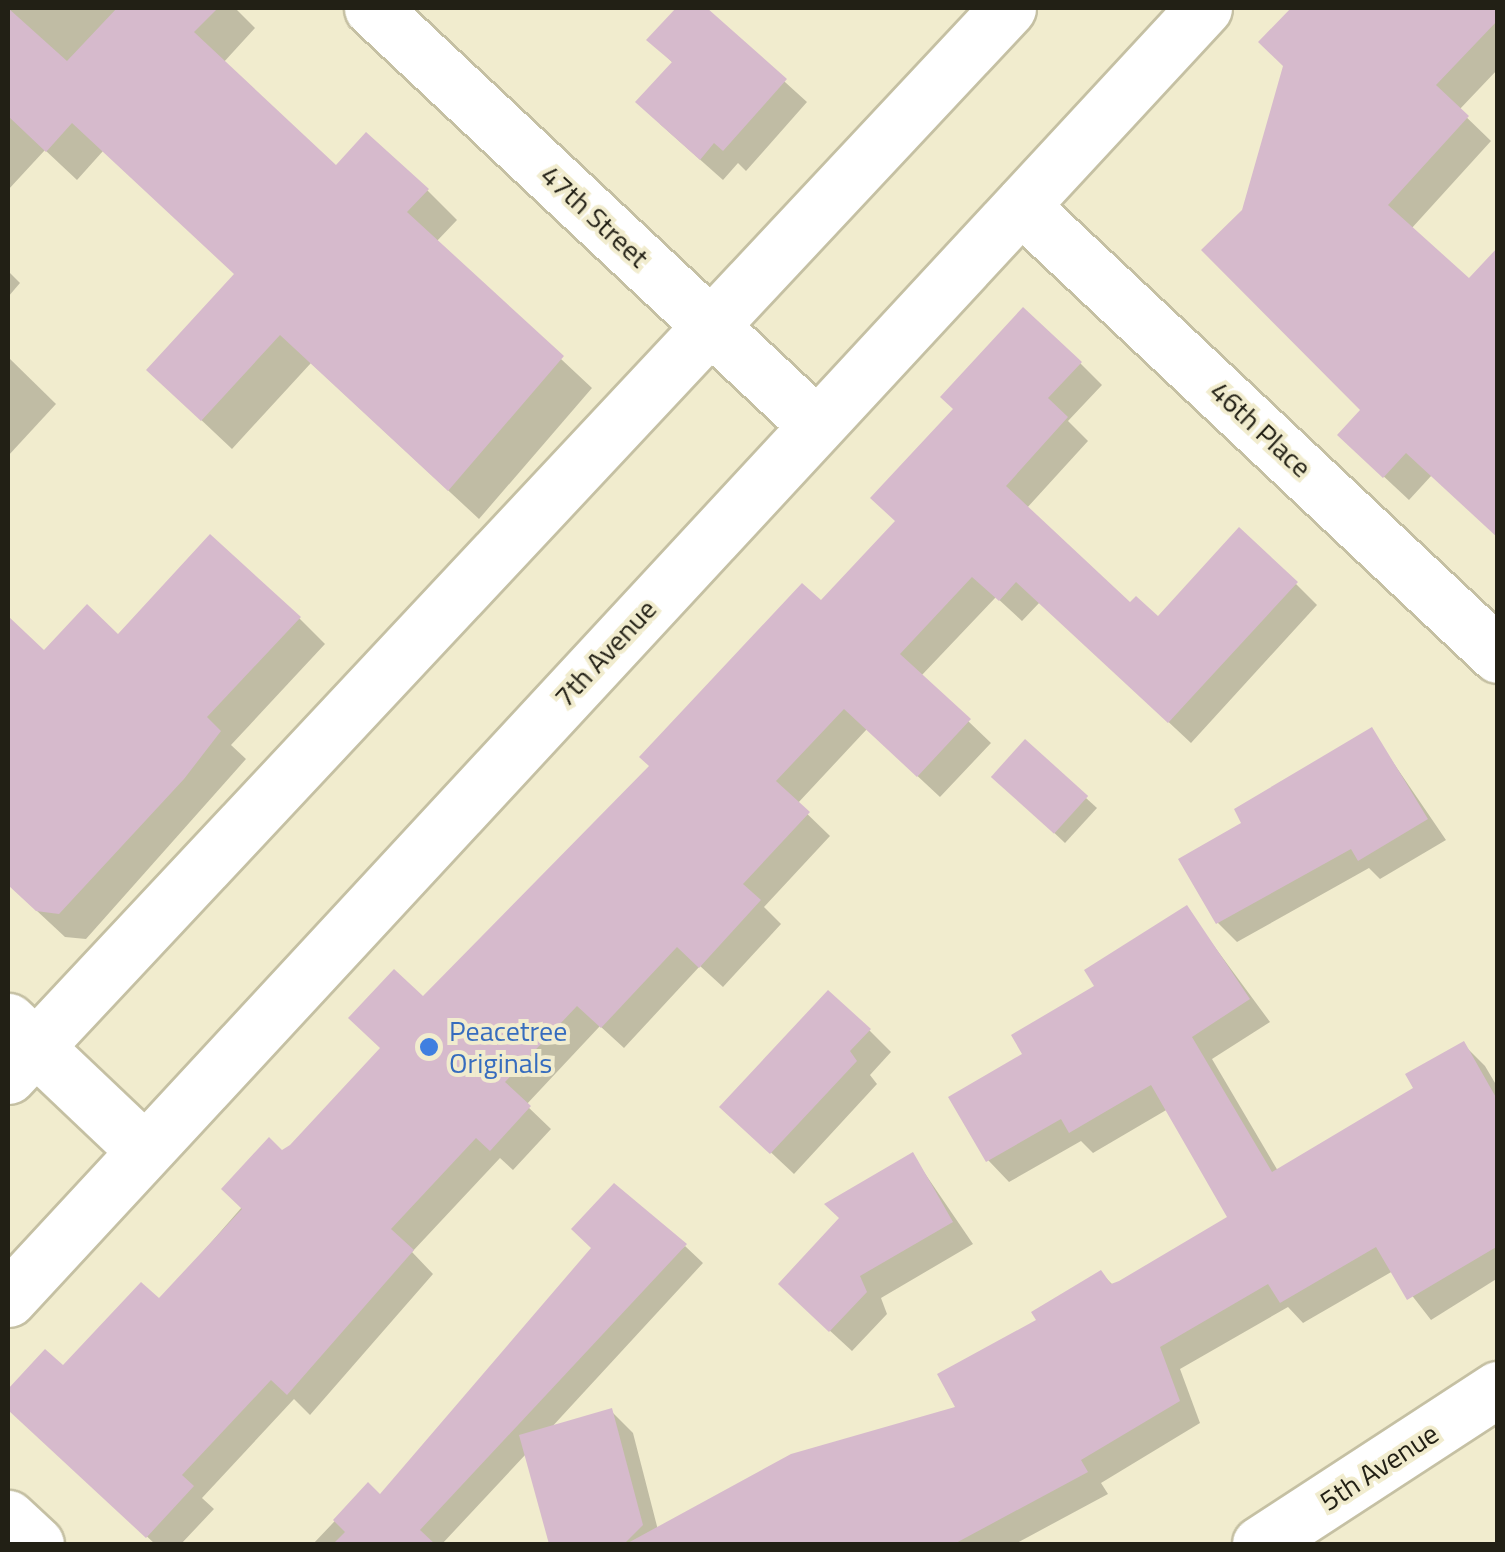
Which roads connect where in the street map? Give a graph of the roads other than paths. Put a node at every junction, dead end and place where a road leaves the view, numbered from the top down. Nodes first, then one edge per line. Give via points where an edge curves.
1 (372, 8) edge
2 (1008, 8) edge
3 (1204, 8) edge
4 (1020, 206) junction
5 (712, 327) junction
6 (816, 426) junction
7 (1498, 656) edge
8 (16, 1048) edge
9 (144, 1150) junction
10 (8, 1299) edge
11 (1498, 1389) edge
12 (8, 1518) edge
13 (36, 1544) edge
14 (1260, 1544) edge

1 - 5 street, 47th Street
2 - 5 street
3 - 4 street, 7th Avenue
4 - 6 street, 7th Avenue
4 - 7 street, 46th Place
5 - 6 street, 47th Street
5 - 8 street
6 - 9 street, 7th Avenue
8 - 9 street
9 - 10 street, 7th Avenue
11 - 14 street, 5th Avenue
12 - 13 street

